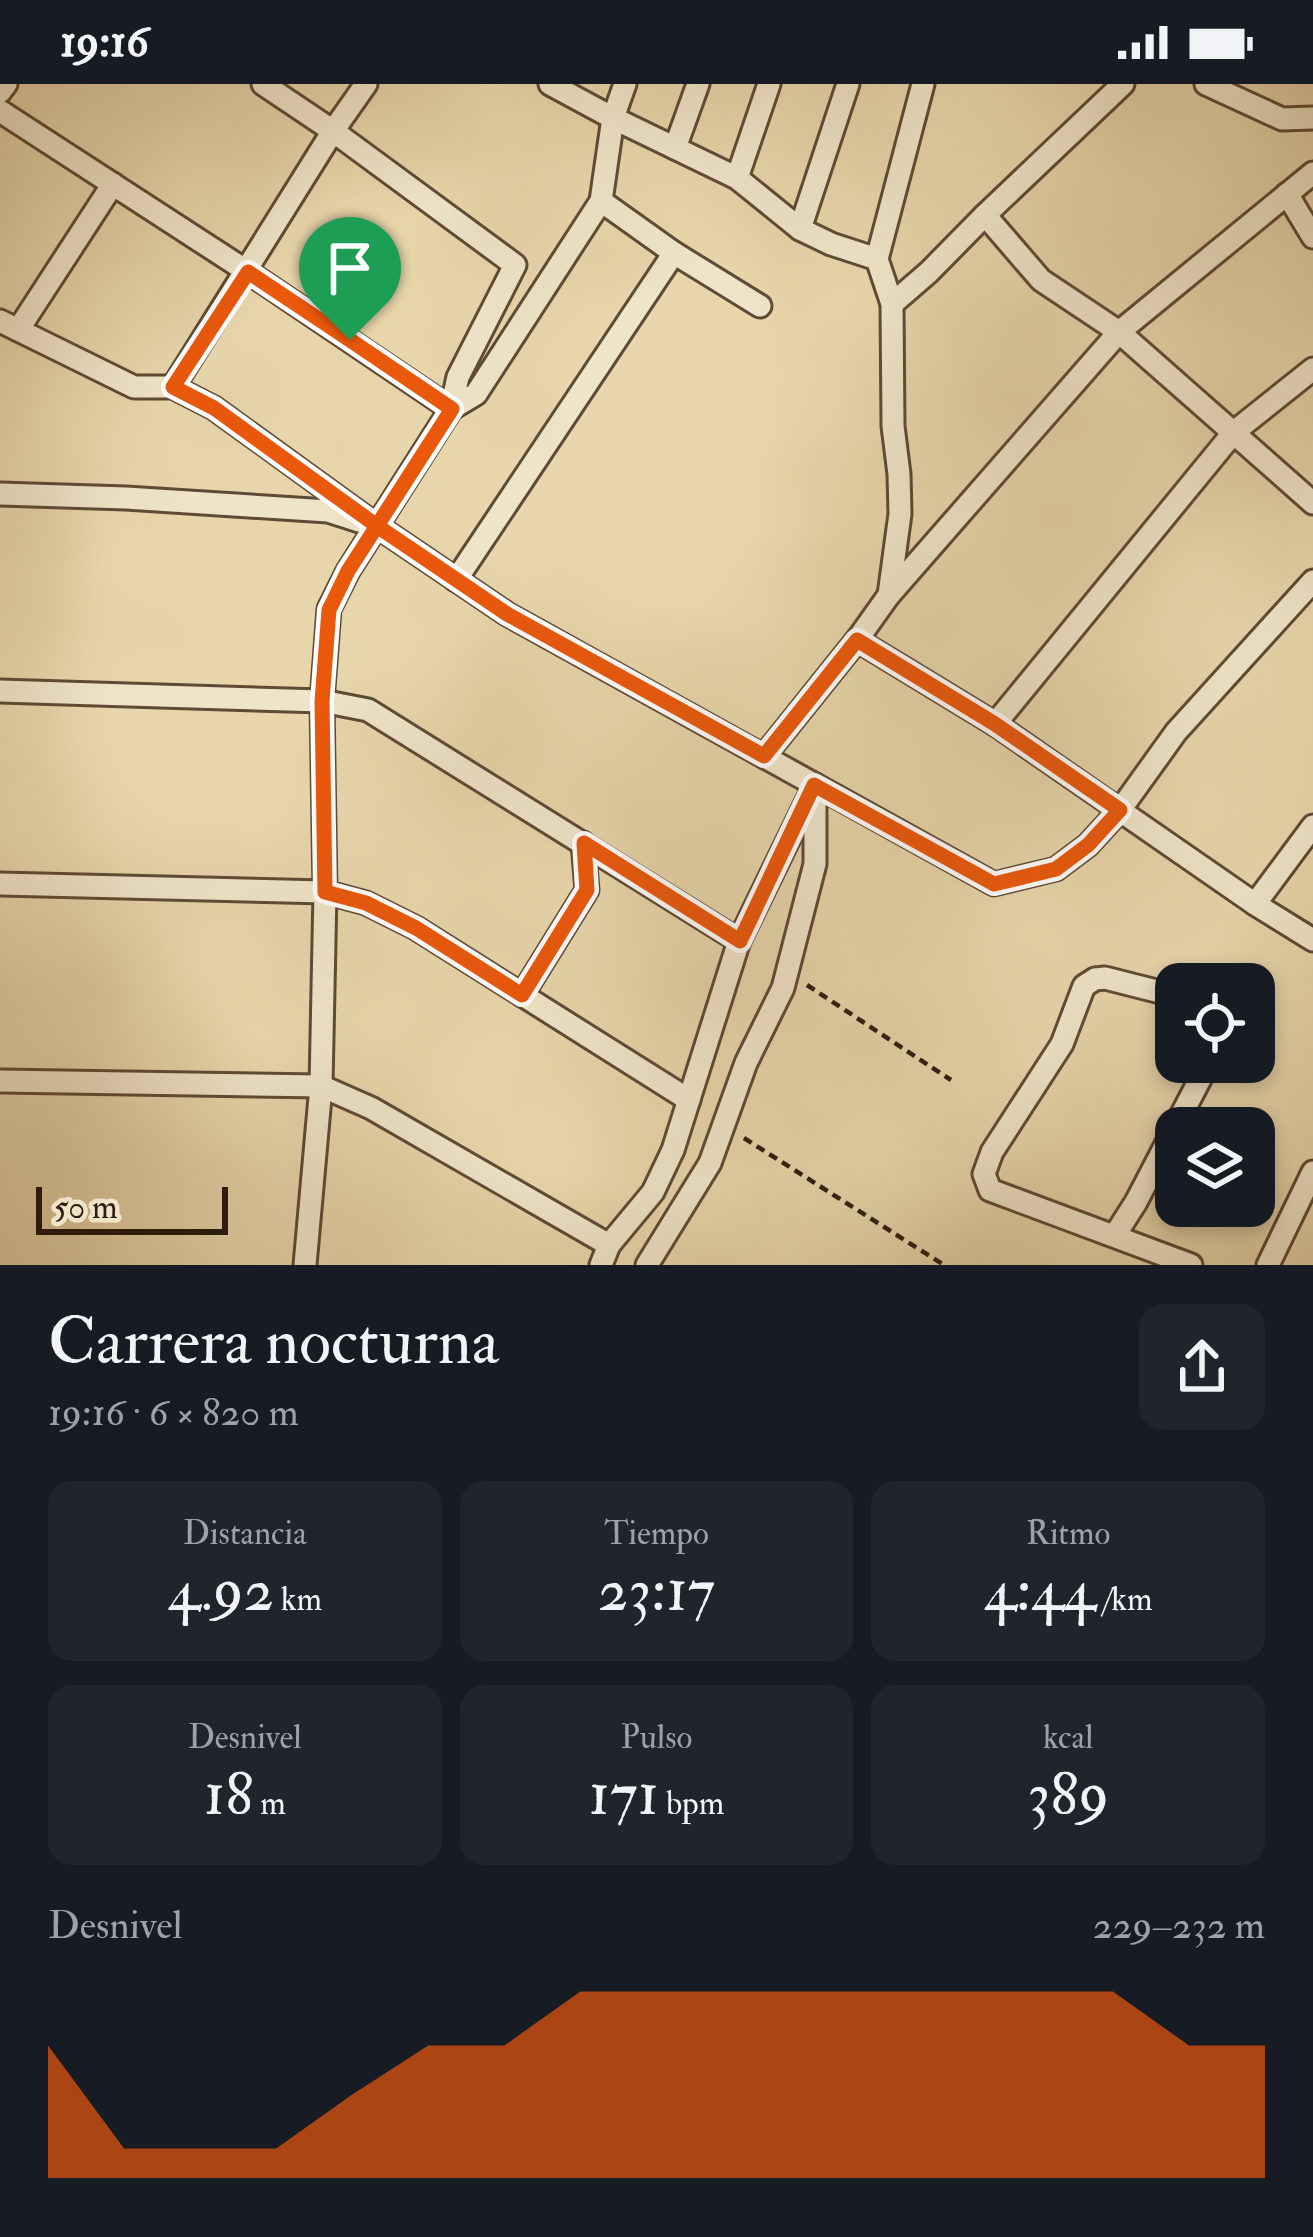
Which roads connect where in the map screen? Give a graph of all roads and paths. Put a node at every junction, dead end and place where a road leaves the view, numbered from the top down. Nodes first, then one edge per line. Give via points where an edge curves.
1 (5, 84) edge
2 (263, 84) edge
3 (366, 84) edge
4 (550, 84) edge
5 (625, 84) edge
6 (698, 84) edge
7 (769, 84) edge
8 (848, 84) edge
9 (923, 84) edge
10 (1124, 84) edge
11 (1205, 84) edge
12 (0, 92) edge
13 (1257, 96) edge
14 (0, 111) edge
15 (613, 118) junction
16 (1313, 118) edge
17 (333, 131) junction
18 (675, 148) junction
19 (1313, 172) edge
20 (737, 178) junction
21 (113, 184) junction
22 (1287, 194) junction
23 (601, 201) junction
24 (985, 215) junction
25 (800, 229) junction
26 (1313, 237) edge
27 (674, 253) junction
28 (877, 259) junction
29 (248, 272) junction
30 (892, 304) junction
31 (760, 306) dead end
32 (9, 325) edge
33 (1119, 332) junction
34 (1313, 369) edge
35 (173, 387) junction
36 (452, 409) junction
37 (1234, 432) junction
38 (0, 494) edge
39 (1313, 503) edge
40 (377, 526) junction
41 (456, 580) junction
42 (1313, 581) edge
43 (889, 595) junction
44 (857, 640) junction
45 (0, 691) edge
46 (322, 701) junction
47 (995, 724) junction
48 (764, 756) junction
49 (814, 785) junction
50 (1120, 810) junction
51 (1313, 826) edge
52 (584, 843) junction
53 (0, 884) edge
54 (325, 892) junction
55 (1255, 904) junction
56 (1313, 940) edge
57 (740, 941) junction
58 (787, 972) junction
59 (1155, 991) edge
60 (522, 995) junction
61 (951, 1080) dead end
62 (0, 1081) edge
63 (1198, 1083) edge
64 (321, 1086) junction
65 (689, 1100) junction
66 (724, 1125) junction
67 (1313, 1172) edge
68 (1115, 1235) junction
69 (605, 1255) edge
70 (308, 1264) edge
71 (647, 1265) edge
72 (944, 1265) edge
73 (1191, 1265) edge
74 (1268, 1265) edge

1 - 12 street
2 - 17 street
3 - 17 street
4 - 15 street
5 - 15 street
6 - 18 street
7 - 20 street
8 - 25 street
9 - 28 street
10 - 24 street
11 - 13 street
13 - 16 street via 1282,118
14 - 21 street
15 - 18 street
15 - 23 street
17 - 29 street
17 - 36 street via 515,265 458,377
18 - 20 street
19 - 22 street
20 - 25 street
21 - 29 street
21 - 32 street
22 - 26 street
22 - 33 street
23 - 27 street
23 - 36 street via 476,394
24 - 30 street
24 - 33 street via 1041,280
25 - 28 street
27 - 31 street
27 - 41 street
28 - 30 street
29 - 35 street
29 - 36 street
30 - 43 street via 900,514
32 - 35 street via 134,387
33 - 37 street
33 - 43 street
34 - 37 street
35 - 40 street
36 - 40 street
37 - 39 street
37 - 47 street
38 - 40 street via 328,512
40 - 41 street
40 - 46 street via 329,610
41 - 48 street
42 - 50 street via 1176,732
43 - 44 street
44 - 47 street
44 - 48 street
45 - 46 street
46 - 52 street via 368,710
46 - 54 street
47 - 50 street
48 - 49 street
49 - 50 street via 994,884 1056,869
49 - 57 street
49 - 58 street via 815,864
50 - 55 street
51 - 55 street
52 - 57 street
52 - 60 street via 587,890
53 - 54 street
54 - 60 street via 416,928
54 - 64 street
55 - 56 street
57 - 65 street
58 - 61 path
58 - 66 street
59 - 68 street via 1106,978 1084,986 1062,1044 984,1174 990,1190
60 - 65 street
62 - 64 street
63 - 68 street
64 - 69 street via 371,1108
64 - 70 street
65 - 69 street via 653,1192
66 - 71 street via 710,1163
66 - 72 path
67 - 74 street
68 - 73 street

